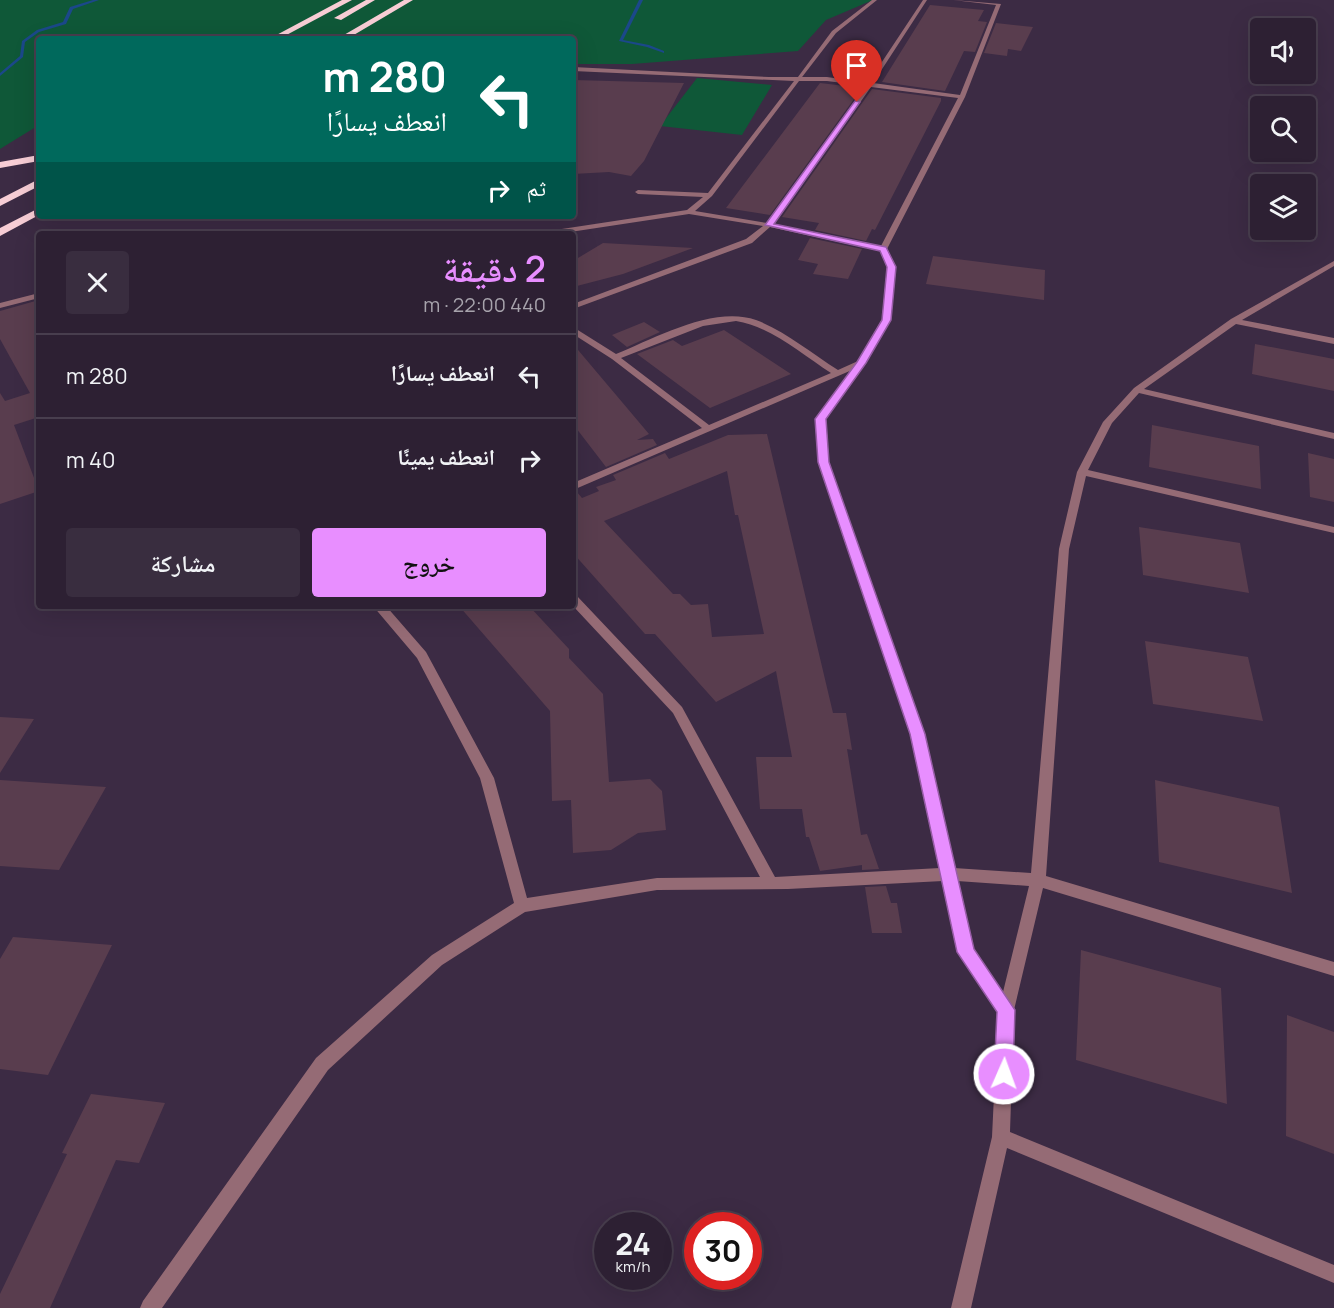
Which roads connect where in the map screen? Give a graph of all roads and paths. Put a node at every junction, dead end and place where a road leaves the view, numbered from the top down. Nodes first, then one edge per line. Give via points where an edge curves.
1 (348, 0) edge
2 (371, 0) edge
3 (409, 0) edge
4 (419, 0) edge
5 (875, 0) edge
6 (925, 0) edge
7 (955, 0) edge
8 (330, 22) dead end
9 (368, 34) dead end
10 (279, 36) edge
11 (347, 36) edge
12 (576, 69) edge
13 (797, 80) junction
14 (870, 84) junction
15 (962, 97) junction
16 (36, 159) edge
17 (0, 165) edge
18 (36, 184) edge
19 (638, 192) dead end
20 (710, 195) junction
21 (0, 203) edge
22 (689, 212) junction
23 (36, 213) edge
24 (769, 225) junction
25 (562, 231) edge
26 (0, 233) edge
27 (883, 249) junction
28 (1334, 263) edge
29 (36, 296) edge
30 (576, 305) edge
31 (0, 306) edge
32 (1234, 321) junction
33 (576, 332) edge
34 (1334, 341) edge
35 (615, 357) junction
36 (861, 363) junction
37 (837, 373) junction
38 (1137, 390) junction
39 (709, 429) junction
40 (1334, 436) edge
41 (1082, 472) junction
42 (576, 486) edge
43 (1334, 530) edge
44 (576, 602) edge
45 (382, 609) edge
46 (949, 874) junction
47 (1038, 879) junction
48 (771, 883) junction
49 (522, 906) junction
50 (1334, 969) edge
51 (1006, 1010) junction
52 (1001, 1137) junction
53 (1334, 1274) edge
54 (150, 1308) edge
55 (961, 1308) edge

1 - 10 highway
2 - 8 highway
3 - 11 highway
4 - 9 highway
5 - 13 street via 834,32
6 - 14 street
7 - 15 street via 999,4
12 - 13 street
13 - 14 street
13 - 20 street
14 - 15 street
14 - 24 street
15 - 27 street
16 - 17 highway
18 - 21 highway
19 - 20 street
20 - 22 street
22 - 24 street
22 - 25 street
23 - 26 highway
24 - 27 street
24 - 30 street via 749,241
27 - 36 street via 891,267 886,320
28 - 32 street
29 - 31 street
32 - 34 street
32 - 38 street
33 - 35 street
35 - 37 street via 713,320 733,318 760,325
35 - 39 street
36 - 37 street
36 - 46 street via 821,419 823,462 917,734
37 - 39 street
38 - 40 street
38 - 41 street via 1108,422
39 - 42 street
41 - 43 street
41 - 47 street via 1064,549
44 - 48 street via 678,710
45 - 49 street via 422,655 487,778
46 - 47 street
46 - 48 street
46 - 51 street via 966,952
47 - 50 street
47 - 51 street
48 - 49 street via 657,884
49 - 54 street via 437,960 322,1064
51 - 52 street
52 - 53 street
52 - 55 street

